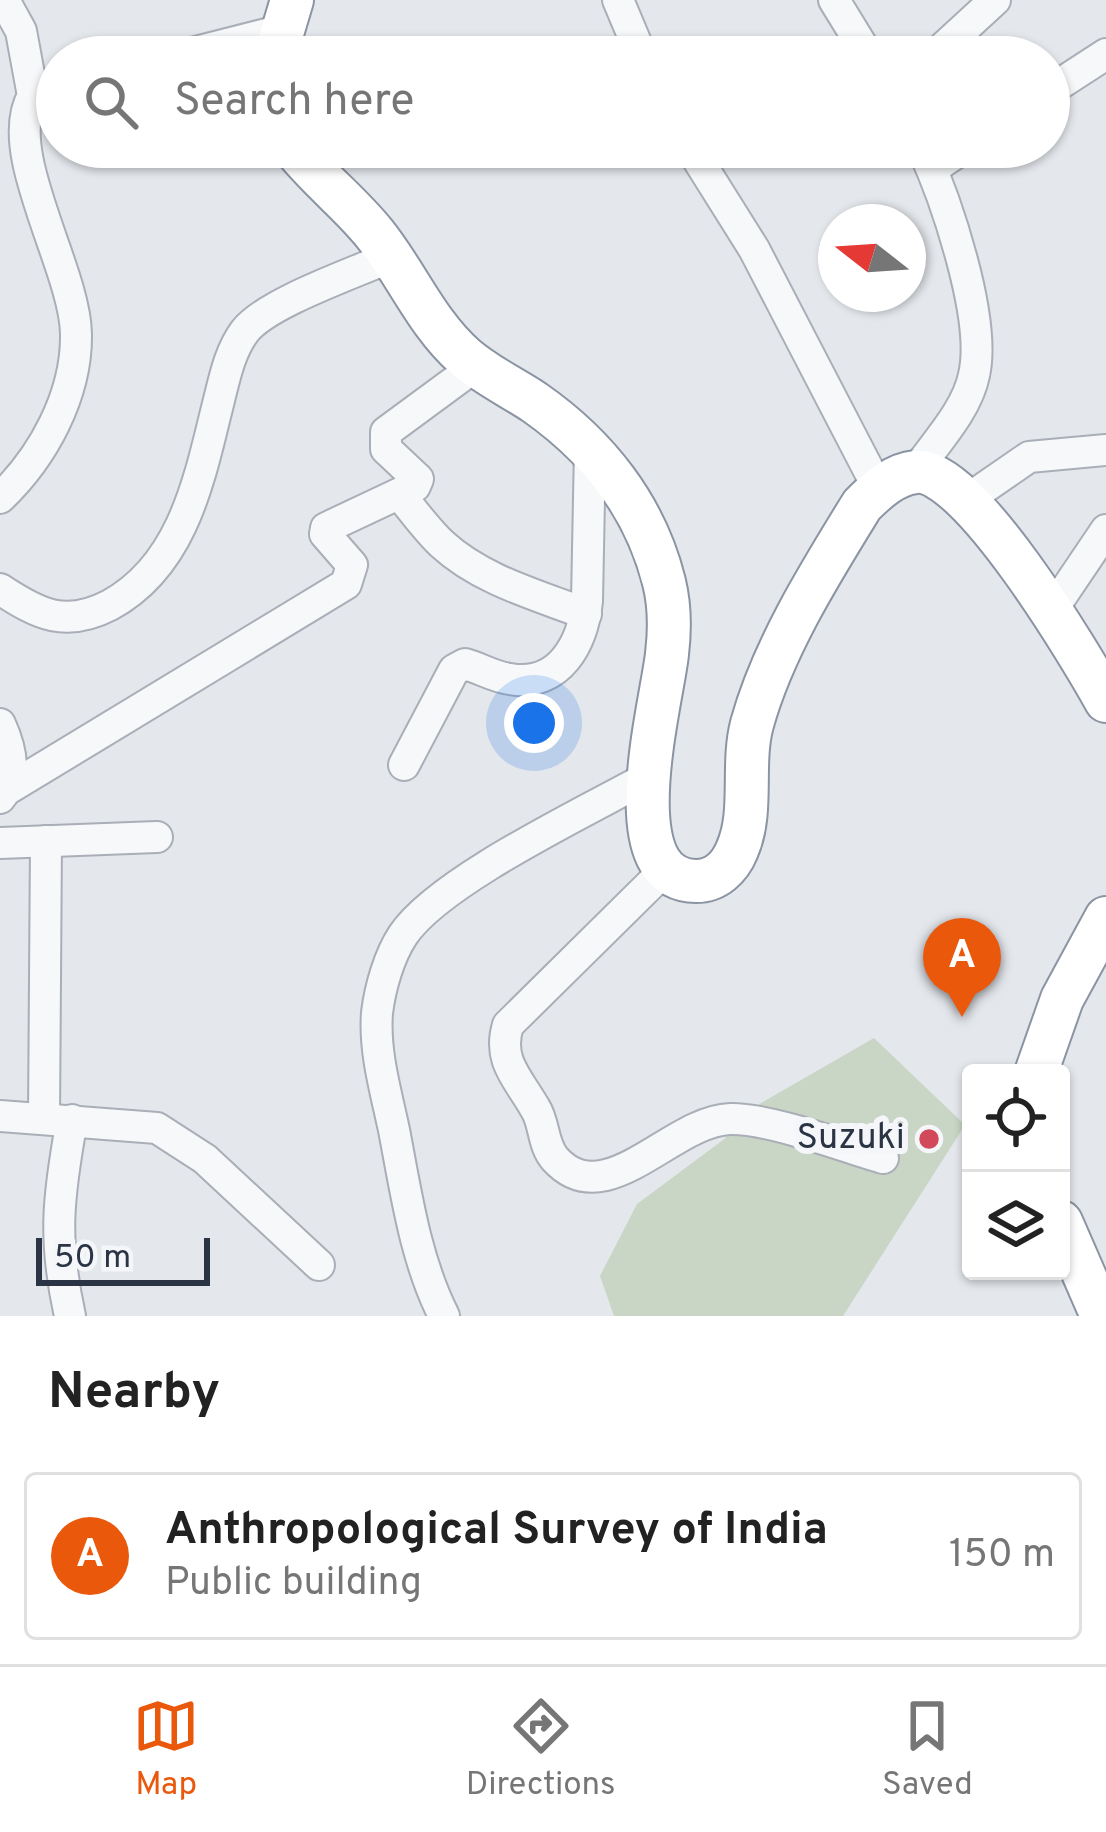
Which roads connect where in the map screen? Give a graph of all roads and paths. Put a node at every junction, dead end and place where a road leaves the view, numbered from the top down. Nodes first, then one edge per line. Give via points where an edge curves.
1 (4, 0) edge
2 (618, 0) edge
3 (834, 0) edge
4 (995, 0) edge
5 (633, 36) edge
6 (856, 36) edge
7 (956, 36) edge
8 (1106, 54) edge
9 (36, 67) edge
10 (1070, 78) edge
11 (36, 102) edge
12 (312, 168) edge
13 (703, 168) edge
14 (931, 168) edge
15 (392, 256) junction
16 (477, 365) junction
17 (590, 447) junction
18 (1106, 450) edge
19 (897, 480) junction
20 (399, 494) junction
21 (0, 498) edge
22 (968, 499) junction
23 (1106, 530) edge
24 (0, 589) edge
25 (1052, 610) junction
26 (586, 614) junction
27 (1106, 701) edge
28 (0, 724) edge
29 (404, 765) dead end
30 (648, 776) junction
31 (4, 794) edge
32 (157, 836) dead end
33 (46, 841) junction
34 (0, 843) edge
35 (666, 869) junction
36 (1101, 943) edge
37 (1039, 1064) edge
38 (0, 1116) edge
39 (58, 1119) junction
40 (883, 1158) dead end
41 (1070, 1243) edge
42 (319, 1265) dead end
43 (70, 1316) edge
44 (444, 1316) edge
45 (1102, 1316) edge

1 - 9 street
2 - 5 street
3 - 6 street
4 - 7 street
8 - 10 street
11 - 21 street via 22,121 19,158 65,275 74,367 46,439
12 - 15 highway
13 - 19 street
14 - 19 street via 950,219 977,349 974,379 960,409
15 - 16 highway via 442,332
15 - 24 street via 276,308 242,335 195,496 151,574 87,617 59,618
16 - 17 highway
16 - 20 street via 386,432 386,449 418,479
17 - 26 street
17 - 30 highway via 653,547 670,617
18 - 22 street via 1028,458
19 - 22 highway via 931,474
19 - 35 highway via 844,533 761,695 746,760 744,826 726,869 712,878
20 - 26 street via 460,559
20 - 31 street via 326,528 352,565 346,584
22 - 25 highway
23 - 25 street
25 - 27 highway
26 - 29 street via 576,647 551,673 515,681 464,664 454,670
28 - 31 street via 12,765
30 - 35 highway via 649,834
30 - 44 street via 425,909 386,971 376,1044 410,1211
32 - 33 street
33 - 34 street
33 - 39 street
35 - 40 street via 508,1025 505,1062 539,1112 556,1160 587,1178 608,1178 694,1128 736,1119
36 - 37 highway via 1062,999
38 - 39 street
39 - 42 street via 157,1128 205,1159
39 - 43 street via 57,1243
41 - 45 highway

